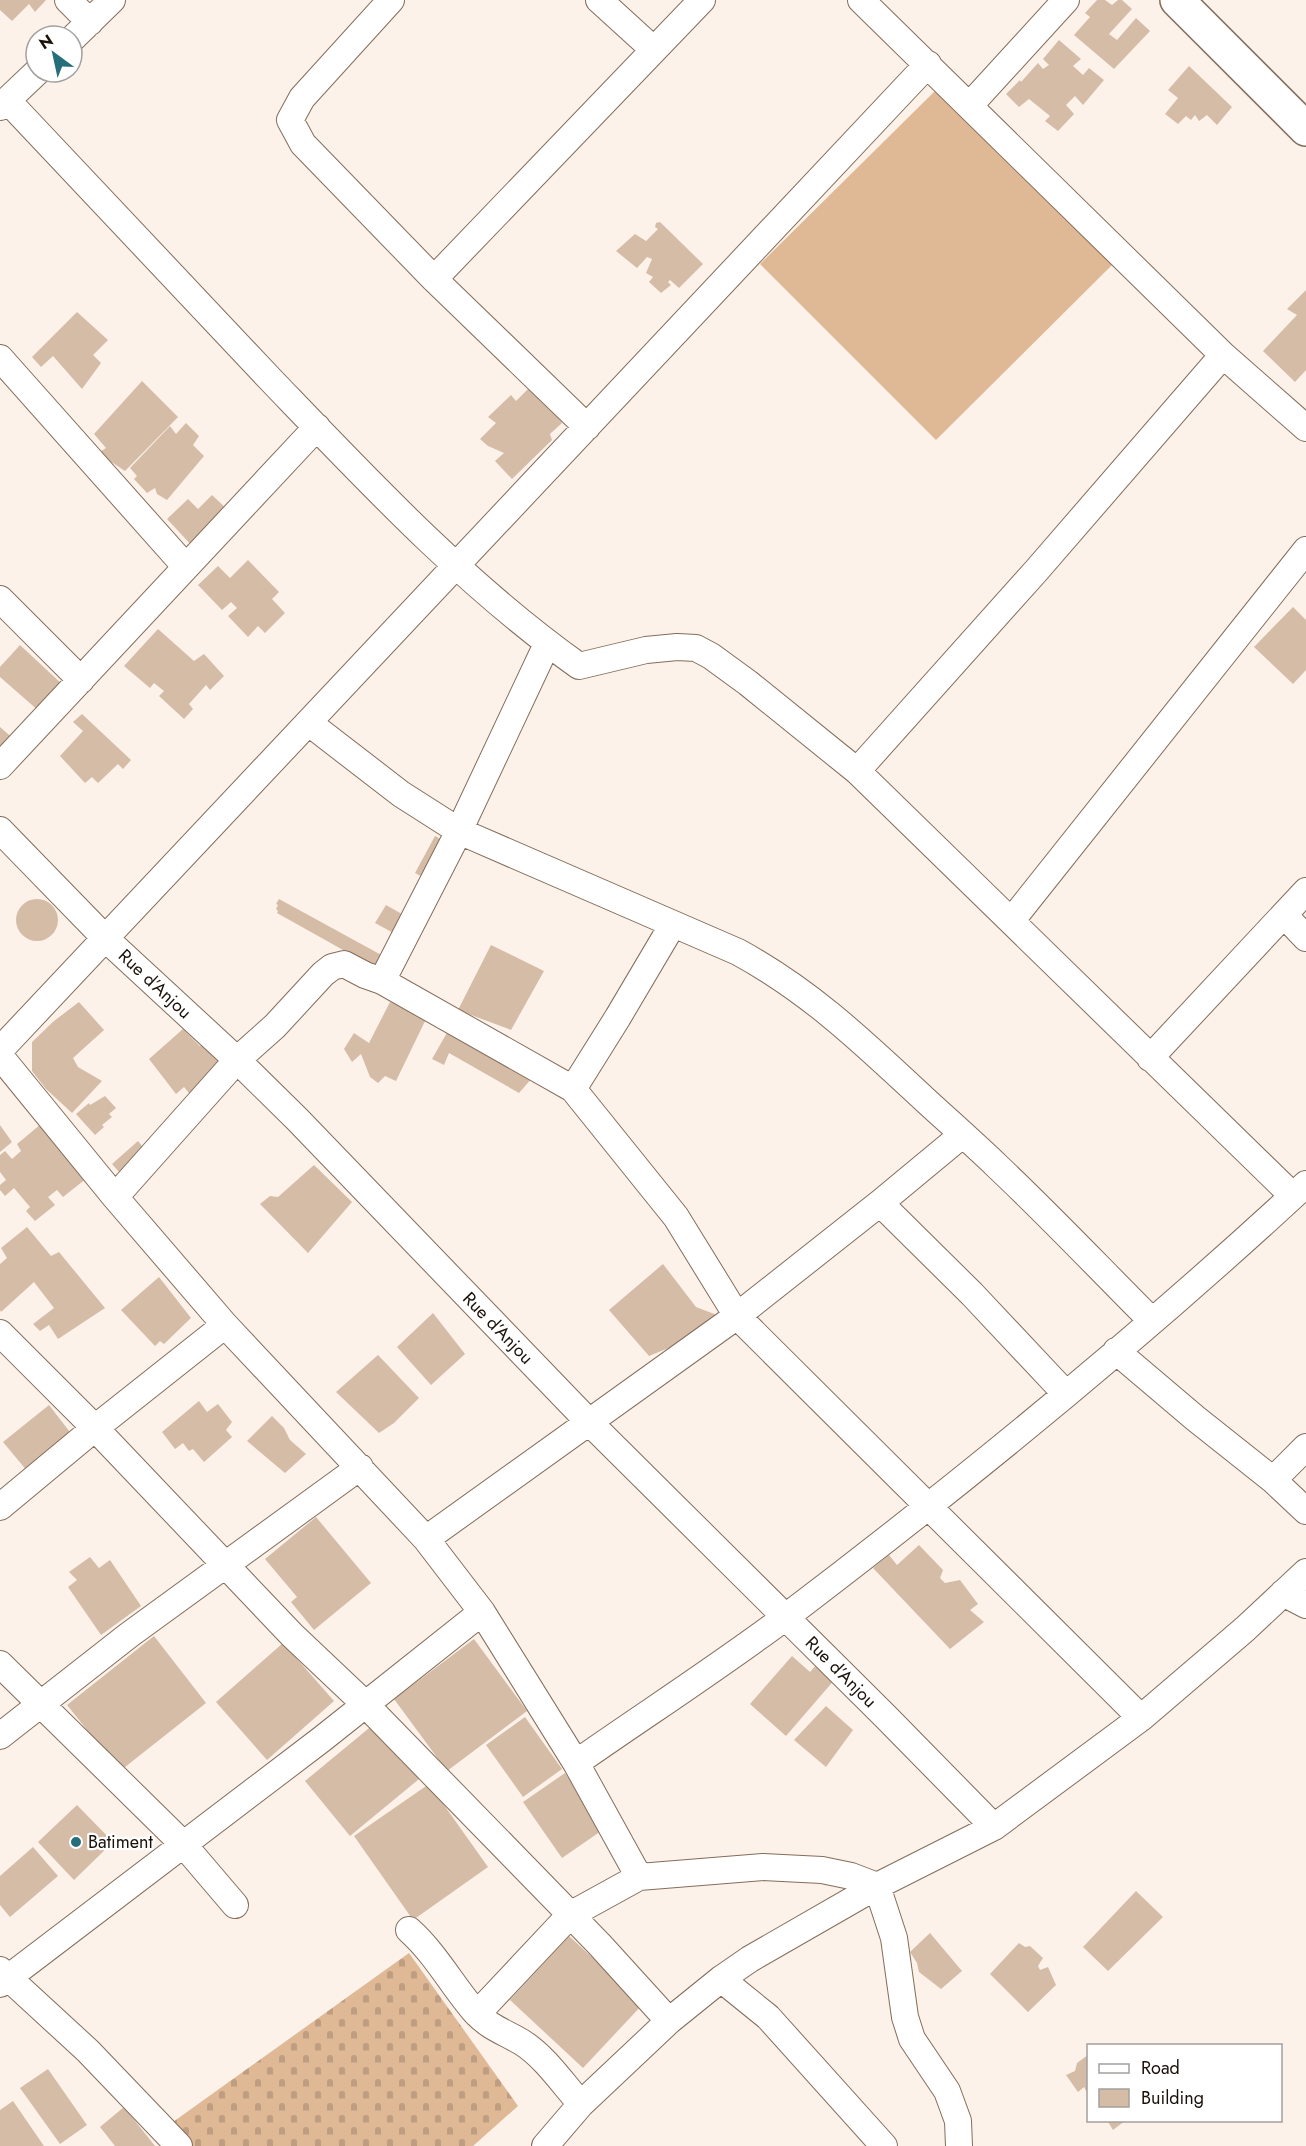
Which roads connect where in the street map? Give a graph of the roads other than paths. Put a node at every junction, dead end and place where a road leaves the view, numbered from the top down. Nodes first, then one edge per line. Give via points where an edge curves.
1 (68, 0) edge
2 (112, 0) edge
3 (390, 0) edge
4 (599, 0) edge
5 (702, 0) edge
6 (861, 0) edge
7 (1066, 0) edge
8 (1187, 4) edge
9 (78, 24) edge
10 (84, 27) edge
11 (654, 50) junction
12 (928, 64) junction
13 (24, 84) edge
14 (4, 103) edge
15 (970, 105) junction
16 (1306, 129) edge
17 (434, 279) junction
18 (1223, 355) junction
19 (0, 358) edge
20 (316, 427) junction
21 (587, 427) junction
22 (1306, 428) edge
23 (1306, 550) edge
24 (186, 567) junction
25 (455, 567) junction
26 (0, 599) edge
27 (547, 644) junction
28 (81, 680) junction
29 (309, 723) junction
30 (0, 766) edge
31 (857, 771) junction
32 (0, 830) edge
33 (459, 831) junction
34 (1306, 891) edge
35 (1284, 915) junction
36 (1012, 920) junction
37 (673, 924) junction
38 (1306, 938) edge
39 (106, 939) junction
40 (382, 981) junction
41 (0, 1050) edge
42 (0, 1056) edge
43 (1150, 1058) junction
44 (237, 1060) junction
45 (573, 1089) junction
46 (962, 1135) junction
47 (1300, 1190) edge
48 (114, 1197) junction
49 (880, 1203) junction
50 (737, 1316) junction
51 (1152, 1321) junction
52 (225, 1325) junction
53 (0, 1333) edge
54 (1116, 1351) junction
55 (1066, 1394) junction
56 (588, 1421) junction
57 (95, 1428) junction
58 (1306, 1447) edge
59 (360, 1467) junction
60 (1273, 1480) junction
61 (928, 1504) junction
62 (0, 1507) edge
63 (1306, 1511) edge
64 (426, 1539) junction
65 (225, 1566) junction
66 (1306, 1572) edge
67 (1283, 1593) junction
68 (1306, 1605) edge
69 (482, 1612) junction
70 (785, 1617) junction
71 (0, 1664) edge
72 (41, 1702) junction
73 (366, 1705) junction
74 (1141, 1718) junction
75 (0, 1736) edge
76 (576, 1763) junction
77 (994, 1827) junction
78 (183, 1844) junction
79 (639, 1877) junction
80 (877, 1886) junction
81 (235, 1905) dead end
82 (570, 1915) junction
83 (409, 1930) dead end
84 (3, 1977) edge
85 (721, 1979) junction
86 (477, 2014) junction
87 (669, 2021) junction
88 (581, 2104) junction
89 (179, 2146) edge
90 (544, 2146) edge
91 (884, 2146) edge
92 (960, 2146) edge

1 - 9 street
2 - 10 street
3 - 17 street via 302,98 290,120 303,144
4 - 11 street
5 - 11 street
6 - 12 street
7 - 15 street
8 - 16 main road
11 - 17 street
12 - 15 street
12 - 21 street
13 - 14 street
14 - 20 street
15 - 18 street
17 - 21 street
18 - 22 street
18 - 31 street
19 - 24 street
20 - 24 street
20 - 25 street
21 - 25 street
23 - 36 street
24 - 28 street
25 - 27 street
25 - 29 street
26 - 28 street
27 - 31 street via 579,666 646,651 696,648 748,683
27 - 33 street
28 - 30 street
29 - 33 street via 401,794
29 - 39 street
31 - 36 street
32 - 39 street, Rue d’Anjou
33 - 37 street
33 - 40 street
34 - 35 street
35 - 38 street
35 - 43 street
36 - 43 street
37 - 45 street
37 - 46 street via 738,952 807,996 860,1039
39 - 41 street
39 - 44 street, Rue d’Anjou
40 - 44 street via 344,964 332,967
40 - 45 street
42 - 48 street
43 - 47 street
44 - 48 street
44 - 56 street, Rue d’Anjou
45 - 50 street via 676,1217
46 - 49 street
46 - 51 street
47 - 51 street
48 - 52 street
49 - 50 street
49 - 55 street
50 - 56 street
50 - 61 street
51 - 54 street
52 - 57 street
52 - 59 street
53 - 57 street
54 - 55 street
54 - 60 street
55 - 61 street
56 - 64 street
56 - 70 street, Rue d’Anjou
57 - 62 street
57 - 65 street
58 - 60 street
59 - 64 street
59 - 65 street
60 - 63 street
61 - 70 street
61 - 74 street
64 - 69 street
65 - 72 street
65 - 73 street
66 - 67 street
67 - 68 street
67 - 74 street
69 - 73 street
69 - 76 street
70 - 76 street
70 - 77 street, Rue d’Anjou
71 - 72 street
72 - 75 street
72 - 78 street
73 - 78 street
73 - 82 street
74 - 77 street
76 - 79 street
77 - 80 street
78 - 81 street
78 - 84 street
79 - 80 street via 763,1868 822,1870
79 - 82 street
80 - 85 street
80 - 92 street via 894,1938 905,2018 912,2039 947,2091 958,2121
82 - 86 street
82 - 87 street
83 - 86 street
84 - 89 street via 88,2051
85 - 87 street
85 - 91 street via 768,2017
86 - 88 street via 544,2061
87 - 88 street
88 - 90 street

